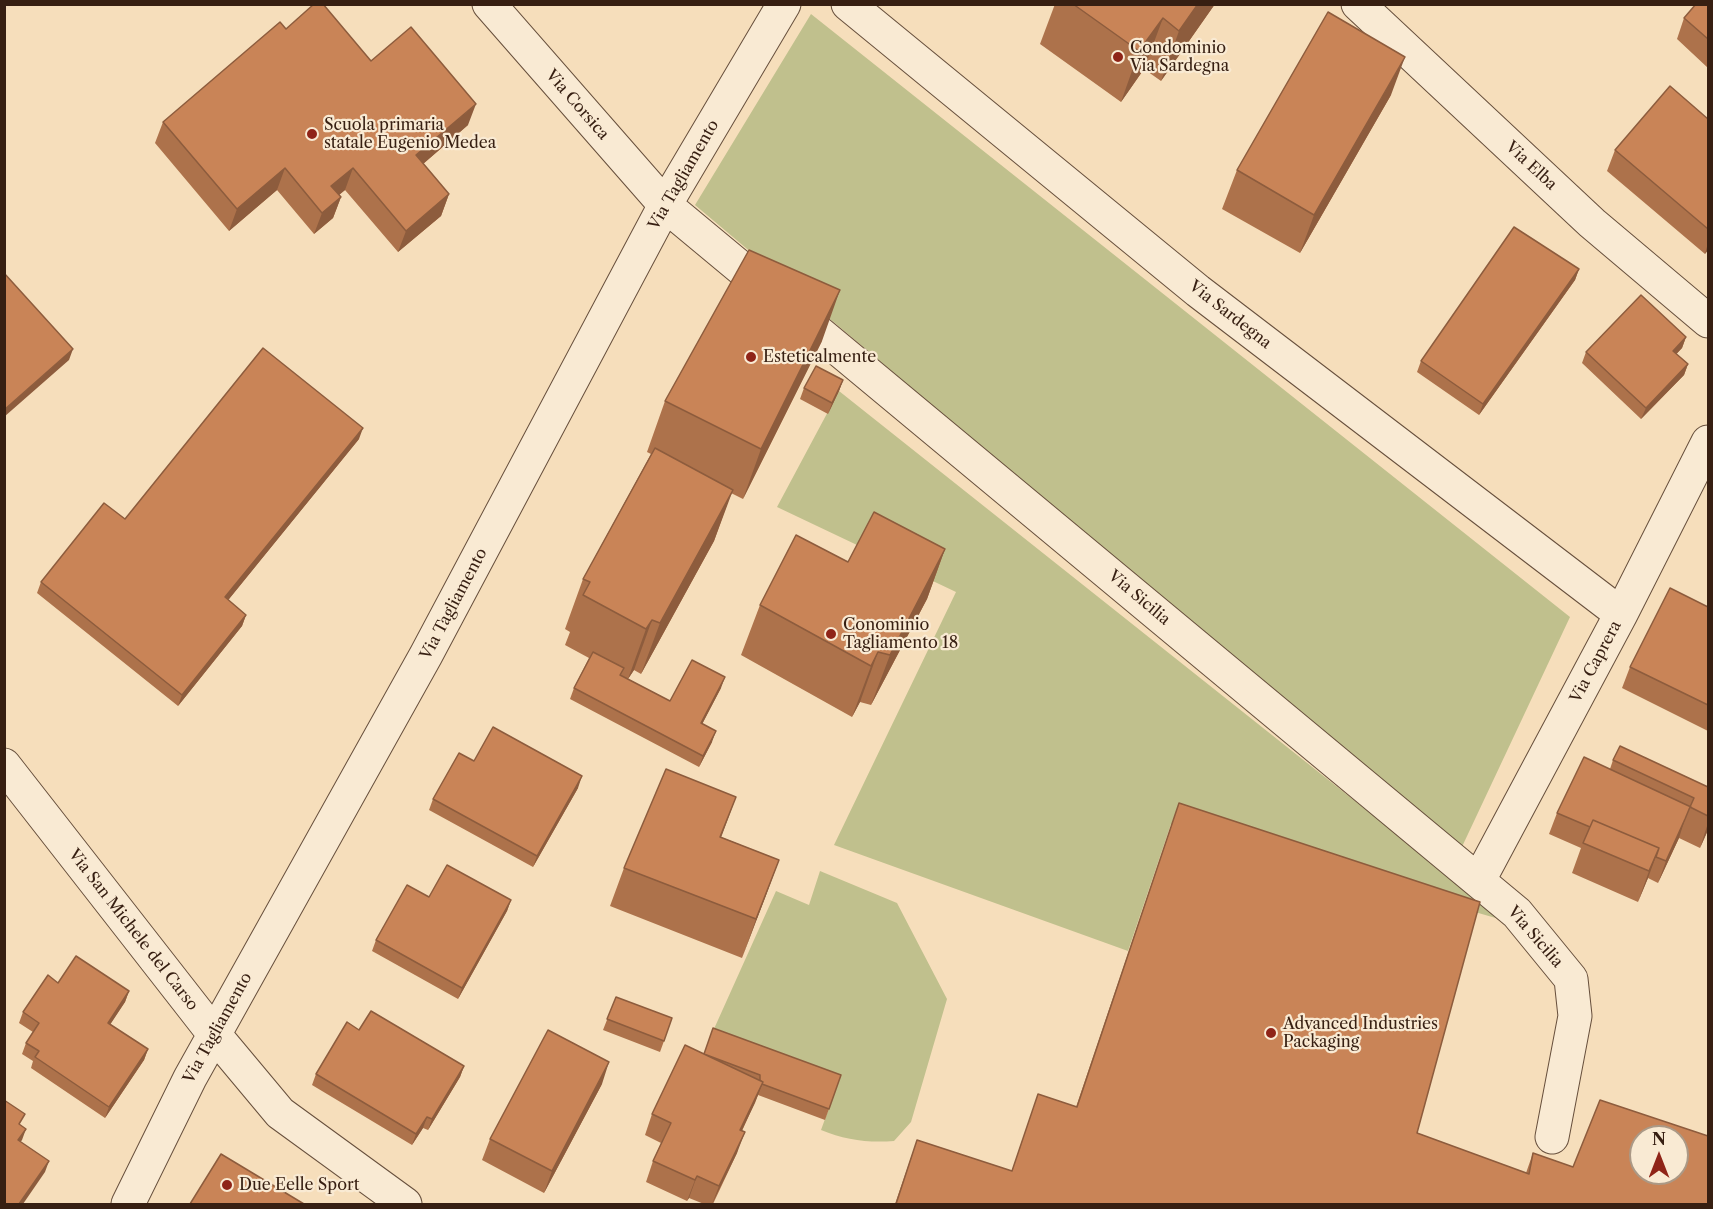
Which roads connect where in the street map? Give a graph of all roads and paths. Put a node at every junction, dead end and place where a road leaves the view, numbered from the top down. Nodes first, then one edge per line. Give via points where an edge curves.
1 (489, 4) edge
2 (784, 4) edge
3 (848, 4) edge
4 (1358, 4) edge
5 (665, 206) junction
6 (1708, 321) edge
7 (1708, 441) edge
8 (1622, 614) junction
9 (4, 765) edge
10 (1479, 880) junction
11 (214, 1035) junction
12 (1552, 1137) dead end
13 (128, 1204) edge
14 (405, 1204) edge

1 - 5 street, Via Corsica
2 - 5 street, Via Tagliamento
3 - 8 street, Via Sardegna via 1198,291
4 - 6 street, Via Elba via 1592,223
5 - 10 street, Via Sicilia
5 - 11 street, Via Tagliamento via 426,655
7 - 8 street, Via Caprera
8 - 10 street, Via Caprera
9 - 11 street, Via San Michele del Carso
10 - 12 street, Via Sicilia via 1517,913 1571,979 1575,1016
11 - 13 street, Via Tagliamento
11 - 14 street, Via San Michele del Carso via 280,1113

